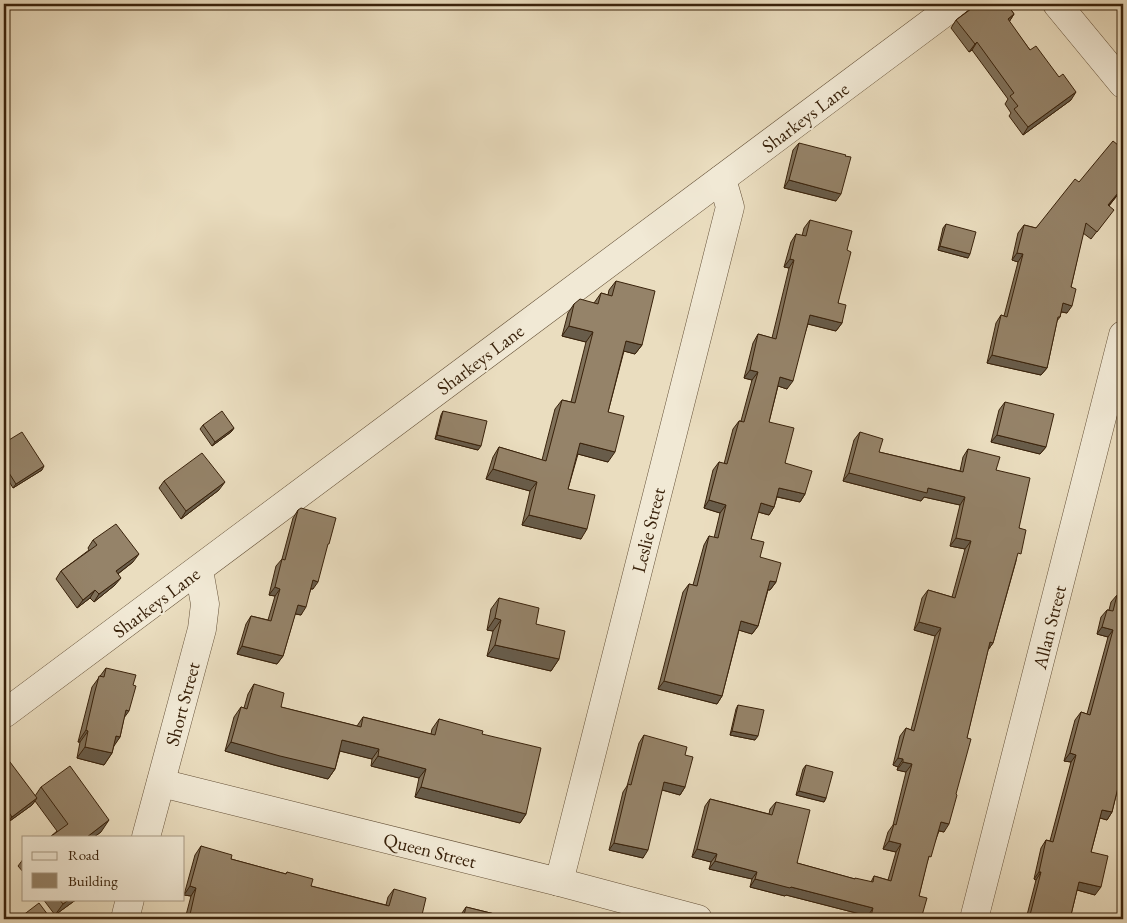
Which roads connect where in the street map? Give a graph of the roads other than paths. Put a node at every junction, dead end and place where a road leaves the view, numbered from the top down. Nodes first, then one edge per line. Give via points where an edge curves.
1 (956, 4) edge
2 (1057, 4) edge
3 (1123, 84) edge
4 (722, 179) junction
5 (1123, 335) edge
6 (199, 570) junction
7 (4, 714) edge
8 (161, 783) junction
9 (146, 836) edge
10 (559, 882) junction
11 (130, 900) edge
12 (125, 919) edge
13 (698, 919) edge
14 (974, 919) edge

1 - 4 street, Sharkeys Lane
2 - 3 street
4 - 6 street, Sharkeys Lane
4 - 10 street, Leslie Street via 730,207
5 - 14 street, Allan Street
6 - 7 street, Sharkeys Lane
6 - 8 street, Short Street via 205,604 202,629
8 - 9 street, Short Street
8 - 10 street, Queen Street
10 - 13 street, Queen Street
11 - 12 street

